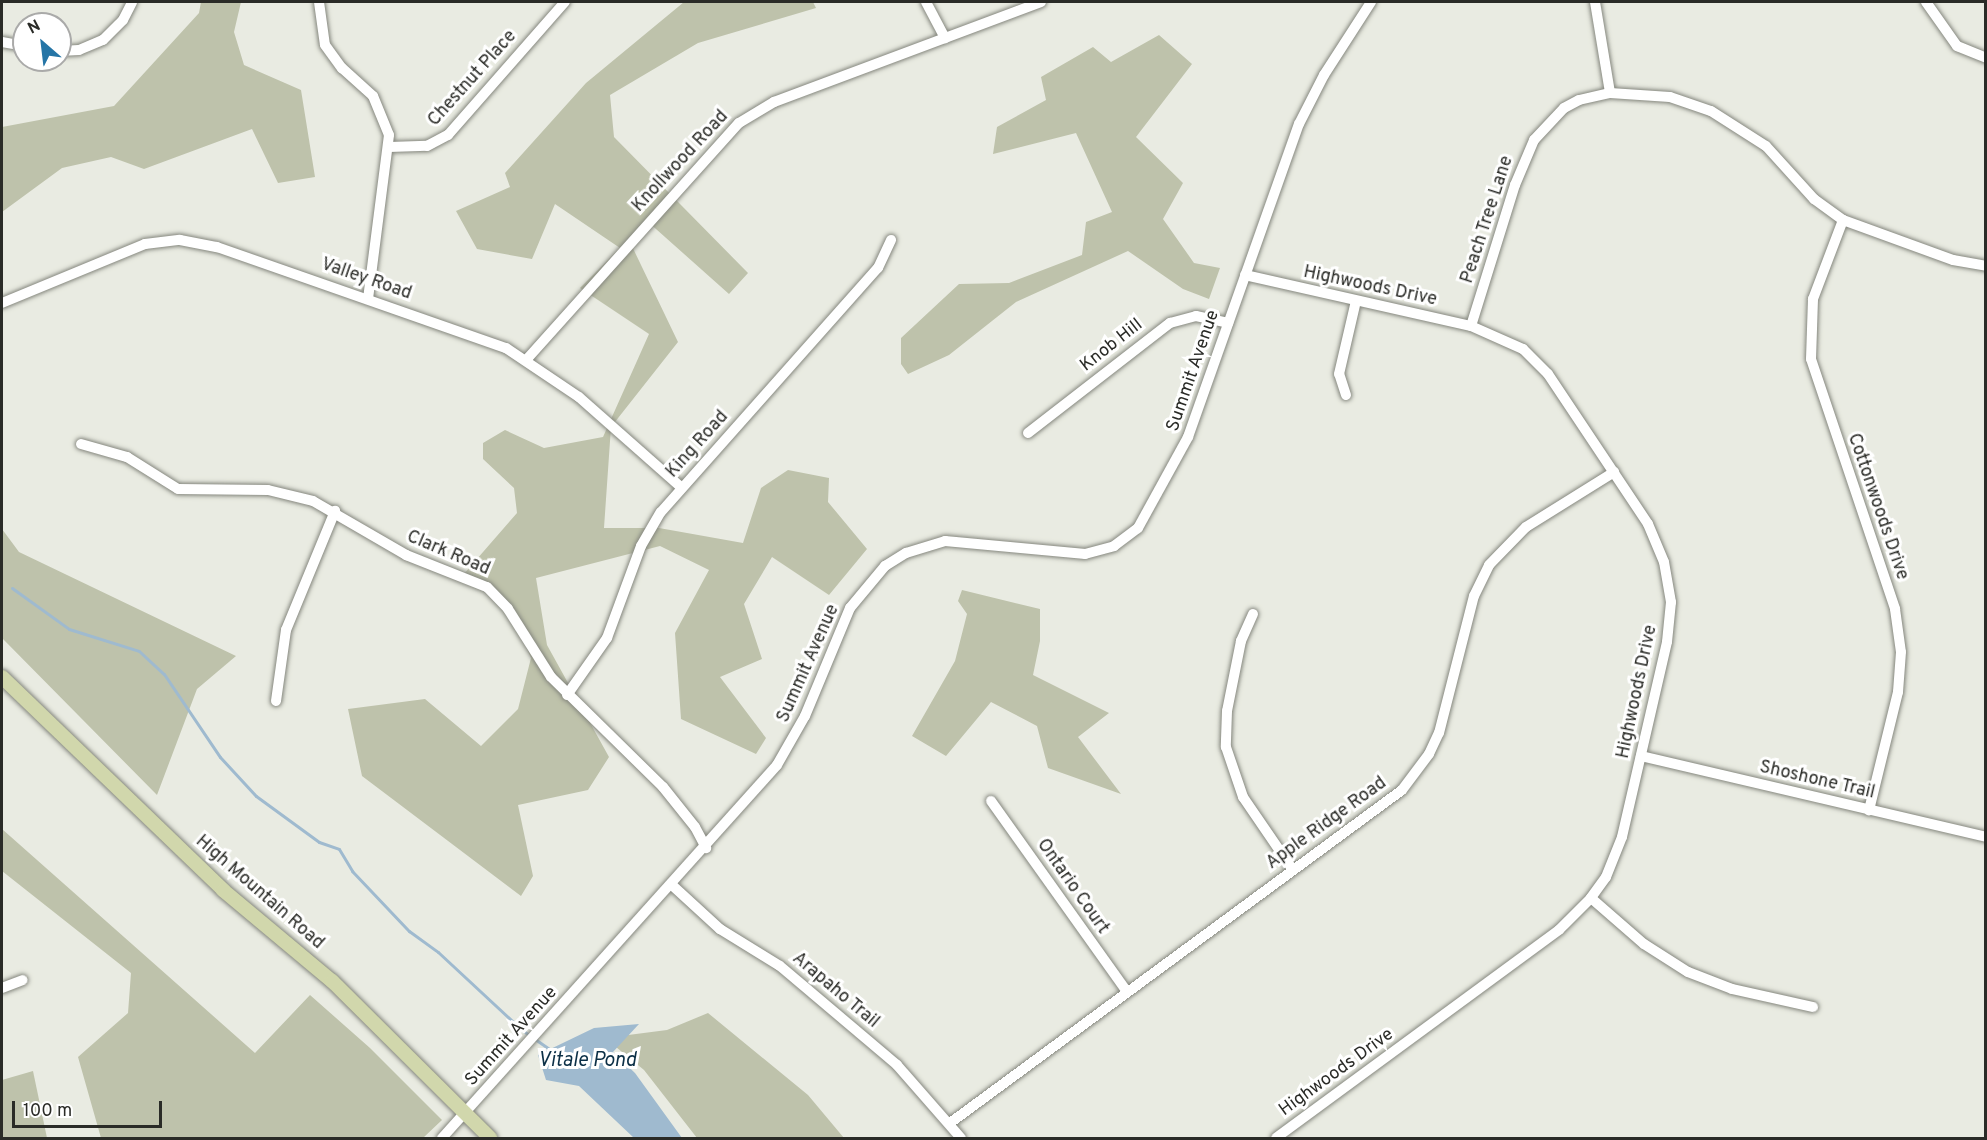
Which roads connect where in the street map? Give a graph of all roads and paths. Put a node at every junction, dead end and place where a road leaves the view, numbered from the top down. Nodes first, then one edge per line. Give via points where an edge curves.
1 (132, 2) edge
2 (319, 2) edge
3 (565, 2) edge
4 (926, 2) edge
5 (1041, 2) edge
6 (1371, 2) edge
7 (1594, 2) edge
8 (1926, 2) edge
9 (945, 38) junction
10 (72, 50) edge
11 (1986, 58) edge
12 (1610, 93) junction
13 (389, 147) junction
14 (1843, 220) junction
15 (891, 240) dead end
16 (1986, 266) edge
17 (1245, 275) junction
18 (368, 298) junction
19 (1356, 301) junction
20 (2, 303) edge
21 (1228, 323) junction
22 (1472, 326) junction
23 (526, 359) junction
24 (1346, 395) dead end
25 (1028, 434) dead end
26 (81, 444) dead end
27 (1614, 472) junction
28 (682, 488) junction
29 (335, 511) junction
30 (1253, 614) dead end
31 (2, 677) edge
32 (567, 695) junction
33 (276, 701) dead end
34 (1641, 756) junction
35 (991, 801) dead end
36 (1869, 810) junction
37 (1986, 837) edge
38 (705, 848) junction
39 (1293, 870) junction
40 (673, 886) junction
41 (1591, 898) junction
42 (23, 980) dead end
43 (2, 988) edge
44 (1127, 992) junction
45 (1814, 1007) dead end
46 (465, 1113) junction
47 (950, 1123) junction
48 (442, 1138) edge
49 (490, 1138) edge
50 (961, 1138) edge
51 (1276, 1138) edge

1 - 10 street via 123,20 103,40
2 - 13 street via 325,45 381,108
3 - 13 street, Chestnut Place via 448,135 427,147
4 - 9 street
5 - 9 street, Knollwood Road
6 - 17 street, Summit Avenue via 1324,75 1299,124
7 - 12 street
8 - 11 street via 1958,46
9 - 23 street, Knollwood Road via 774,102 739,123
12 - 14 street, Peach Tree Lane via 1670,97 1731,120 1766,146 1814,199
12 - 22 street, Peach Tree Lane via 1564,108 1534,140 1515,185
13 - 18 street
14 - 16 street, Peach Tree Lane via 1953,260
14 - 36 street, Cottonwoods Drive via 1813,299 1811,359 1895,609 1901,652 1898,692
15 - 28 street, King Road via 878,268
17 - 19 street, Highwoods Drive
17 - 21 street, Summit Avenue
18 - 20 street, Valley Road via 217,247 180,240 129,248
18 - 23 street, Valley Road via 477,335
19 - 22 street, Highwoods Drive
19 - 24 street via 1339,374
21 - 25 street, Knob Hill via 1196,316 1170,323
21 - 38 street, Summit Avenue via 1188,437 1138,528 1114,546 1085,554 945,541 906,553 885,566 850,608 791,744 760,788
22 - 27 street, Highwoods Drive via 1508,339 1536,361
23 - 28 street, Valley Road via 579,397
26 - 29 street, Clark Road via 127,457 178,489 268,490
27 - 34 street, Highwoods Drive via 1648,524 1669,582 1667,642
27 - 39 street, Apple Ridge Road via 1526,526 1500,550 1474,596 1446,712 1429,754 1386,804
28 - 32 street, King Road via 650,528 607,638
29 - 32 street, Clark Road via 397,550 487,587 508,609 538,659
29 - 33 street via 286,630
30 - 39 street via 1239,651 1227,711 1226,747 1243,797
31 - 46 main road, High Mountain Road via 223,890 332,981
32 - 38 street, Clark Road via 649,771 695,827
34 - 36 street, Shoshone Trail
34 - 41 street, Highwoods Drive via 1622,837 1606,877
35 - 44 street, Ontario Court
36 - 37 street, Shoshone Trail
38 - 40 street, Summit Avenue
39 - 44 street, Apple Ridge Road
40 - 46 street, Summit Avenue
40 - 47 street, Arapaho Trail via 720,929 780,966 897,1065
41 - 45 street via 1644,944 1688,972 1732,989
41 - 51 street, Highwoods Drive via 1559,930
42 - 43 street
44 - 47 street, Apple Ridge Road
46 - 48 street, Summit Avenue
46 - 49 main road, High Mountain Road
47 - 50 street, Arapaho Trail

